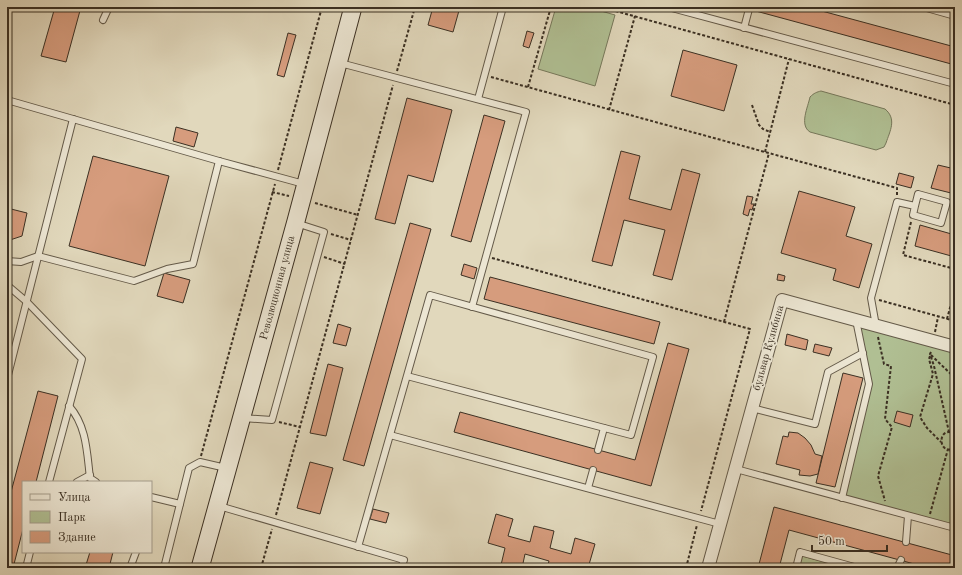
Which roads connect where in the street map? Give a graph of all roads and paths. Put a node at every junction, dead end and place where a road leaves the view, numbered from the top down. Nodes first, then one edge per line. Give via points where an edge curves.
1 (109, 7) edge
2 (322, 7) edge
3 (353, 7) edge
4 (414, 7) edge
5 (503, 7) edge
6 (551, 7) edge
7 (601, 7) edge
8 (668, 7) edge
9 (923, 7) edge
10 (749, 9) dead end
11 (635, 16) junction
12 (955, 16) edge
13 (103, 20) dead end
14 (744, 28) junction
15 (789, 59) junction
16 (338, 63) junction
17 (484, 75) junction
18 (395, 77) junction
19 (955, 84) edge
20 (528, 87) junction
21 (478, 99) junction
22 (7, 100) edge
23 (752, 105) dead end
24 (955, 105) edge
25 (609, 110) junction
26 (73, 119) junction
27 (770, 132) junction
28 (764, 152) junction
29 (768, 153) junction
30 (219, 161) junction
31 (276, 176) junction
32 (306, 184) junction
33 (897, 202) junction
34 (915, 206) junction
35 (913, 215) junction
36 (296, 223) junction
37 (324, 232) junction
38 (351, 240) junction
39 (318, 255) junction
40 (38, 256) junction
41 (486, 257) junction
42 (7, 260) edge
43 (345, 264) junction
44 (955, 269) edge
45 (7, 285) edge
46 (955, 289) edge
47 (871, 298) junction
48 (27, 302) junction
49 (472, 307) junction
50 (938, 317) junction
51 (947, 319) junction
52 (856, 320) junction
53 (955, 321) edge
54 (724, 322) junction
55 (876, 326) junction
56 (933, 341) junction
57 (955, 347) edge
58 (863, 353) junction
59 (930, 354) junction
60 (407, 376) junction
61 (955, 378) edge
62 (7, 379) edge
63 (69, 406) junction
64 (752, 408) junction
65 (242, 418) junction
66 (272, 420) junction
67 (300, 427) junction
68 (604, 428) junction
69 (949, 432) junction
70 (955, 434) edge
71 (390, 435) junction
72 (941, 442) junction
73 (952, 449) edge
74 (598, 450) dead end
75 (200, 462) junction
76 (955, 466) edge
77 (228, 469) junction
78 (736, 469) junction
79 (593, 470) dead end
80 (90, 475) junction
81 (49, 481) edge
82 (79, 481) edge
83 (94, 481) edge
84 (588, 488) junction
85 (152, 496) edge
86 (842, 498) junction
87 (180, 504) junction
88 (217, 506) junction
89 (887, 510) junction
90 (908, 516) junction
91 (699, 518) junction
92 (928, 521) junction
93 (274, 523) junction
94 (720, 524) junction
95 (955, 528) edge
96 (906, 542) dead end
97 (358, 547) junction
98 (30, 553) edge
99 (136, 553) edge
100 (901, 560) dead end
101 (26, 568) edge
102 (130, 568) edge
103 (164, 568) edge
104 (200, 568) edge
105 (262, 568) edge
106 (401, 568) edge
107 (686, 568) edge
108 (708, 568) edge
109 (796, 568) edge
110 (858, 568) edge
111 (897, 568) edge

1 - 13 lane
2 - 31 path
3 - 16 main road, Революционная улица
4 - 18 path
5 - 17 lane
6 - 20 path
7 - 11 path
8 - 14 lane
9 - 12 lane
10 - 14 lane
11 - 15 path
11 - 25 path
14 - 19 lane
15 - 24 path
15 - 27 path
16 - 18 lane
16 - 32 main road, Революционная улица
17 - 20 path
17 - 21 lane
18 - 21 lane
18 - 38 path
20 - 25 path
21 - 41 lane via 526,112
22 - 26 lane
23 - 27 path via 760,125
25 - 28 path
26 - 30 lane
26 - 40 lane
27 - 28 path
28 - 29 path
29 - 33 path via 897,188
29 - 54 path
30 - 31 lane
30 - 40 lane via 193,264 167,269 134,281
31 - 32 lane
31 - 75 path
32 - 36 main road, Революционная улица
33 - 34 lane
33 - 47 lane
34 - 35 lane
34 - 35 lane via 918,194 947,202 941,223
35 - 44 path via 903,255
36 - 37 lane
36 - 65 main road, Революционная улица
37 - 38 path
37 - 39 lane
38 - 43 path
39 - 43 path
39 - 66 lane
40 - 42 lane via 21,262
40 - 48 lane
41 - 49 lane
41 - 54 path
43 - 67 path
45 - 48 lane
46 - 51 path
47 - 50 path
47 - 55 lane
48 - 62 lane
48 - 63 lane via 82,359
49 - 60 lane via 430,295
49 - 68 lane via 653,356 631,435
50 - 51 path
50 - 56 path
51 - 53 path
52 - 55 street, бульвар Кулибина
52 - 58 lane
52 - 64 street, бульвар Кулибина via 782,300
54 - 91 path via 750,330
55 - 56 street, бульвар Кулибина
55 - 89 path via 884,364 891,366 885,419 892,427 878,476
56 - 57 street, бульвар Кулибина
56 - 59 path
58 - 64 lane via 828,372 815,424
58 - 86 lane via 869,384
59 - 61 path
59 - 69 path
59 - 72 path via 933,374 920,417
60 - 68 lane
60 - 71 lane
63 - 80 lane via 75,413 86,440
63 - 81 lane
64 - 78 street, бульвар Кулибина
65 - 66 lane
65 - 77 main road, Революционная улица
66 - 67 path
67 - 93 path
68 - 74 lane
69 - 70 path
69 - 72 path via 944,434
71 - 84 lane
71 - 97 lane
72 - 73 path via 944,447
73 - 76 path
73 - 92 path
75 - 77 lane
75 - 87 lane via 190,468
77 - 88 main road, Революционная улица
78 - 86 lane
78 - 94 street, бульвар Кулибина
79 - 84 lane
80 - 82 lane
80 - 83 lane
84 - 91 lane
85 - 87 lane
86 - 89 lane
87 - 103 lane
88 - 93 lane
88 - 104 main road, Революционная улица
89 - 90 lane
90 - 92 lane
90 - 96 lane
91 - 94 lane
91 - 107 path
92 - 95 lane
93 - 97 lane
93 - 105 path
94 - 108 street, бульвар Кулибина
97 - 106 lane via 404,560
98 - 101 lane
99 - 102 lane
100 - 111 lane
109 - 110 lane via 800,552

